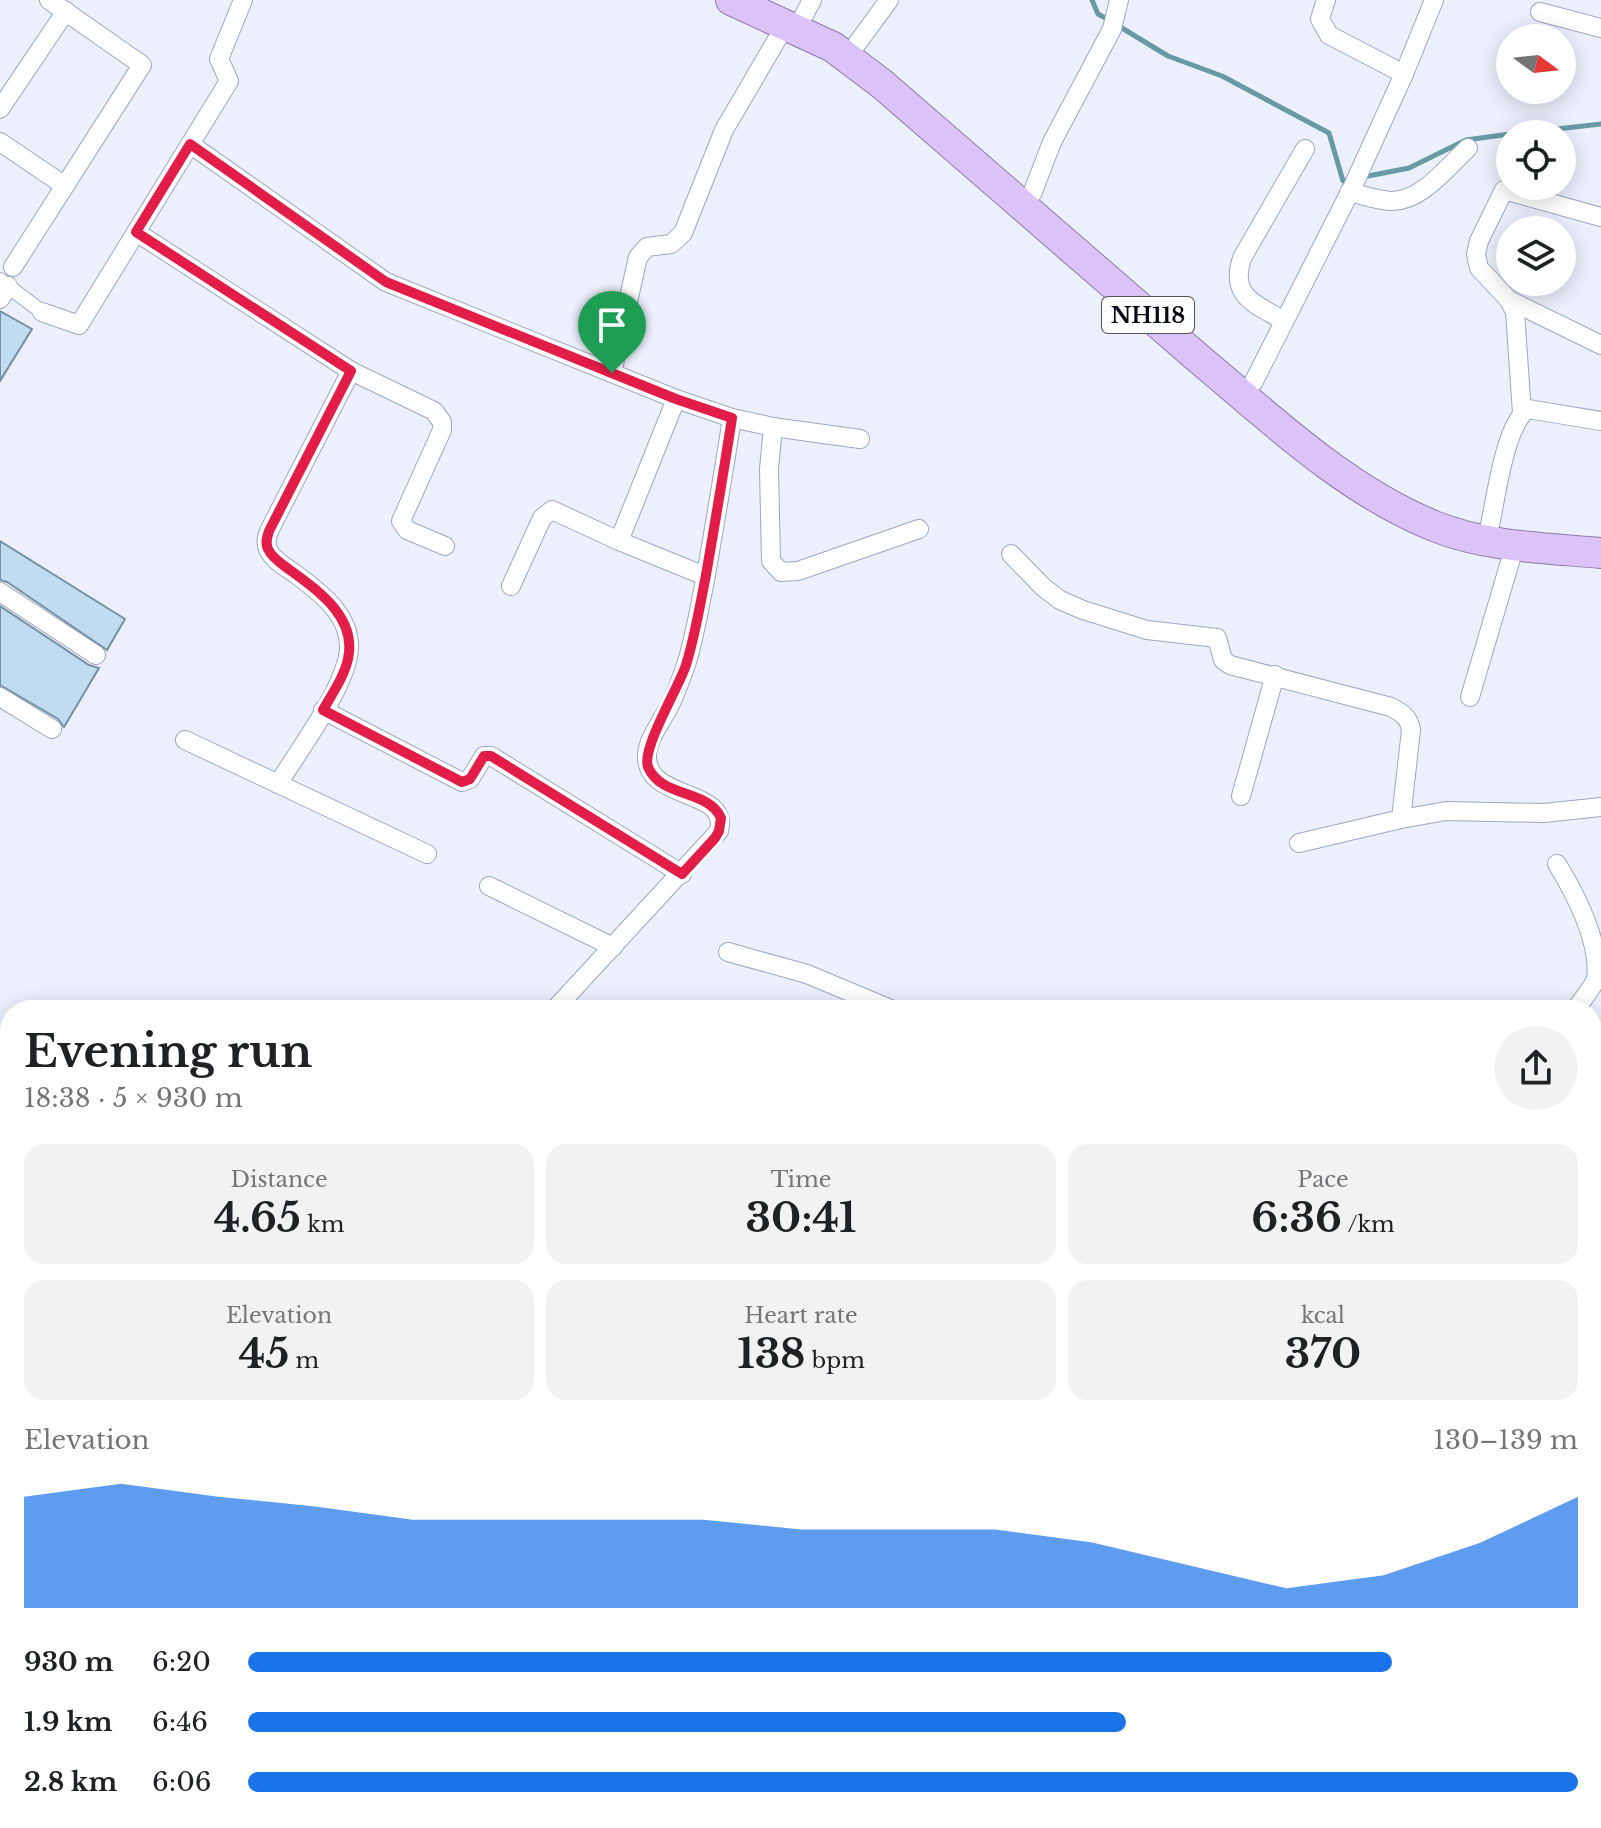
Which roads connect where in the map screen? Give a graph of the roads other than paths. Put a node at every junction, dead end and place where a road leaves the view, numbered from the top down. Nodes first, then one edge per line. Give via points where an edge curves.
1 (49, 0) edge
2 (243, 0) edge
3 (731, 0) edge
4 (889, 0) edge
5 (1119, 0) edge
6 (1326, 0) edge
7 (1434, 0) edge
8 (794, 10) edge
9 (66, 11) junction
10 (1540, 12) dead end
11 (1601, 28) edge
12 (856, 45) junction
13 (1404, 74) junction
14 (0, 109) edge
15 (0, 142) edge
16 (190, 144) junction
17 (1468, 148) dead end
18 (1305, 149) dead end
19 (65, 186) junction
20 (1351, 189) junction
21 (1032, 194) junction
22 (1601, 217) edge
23 (136, 232) junction
24 (5, 283) edge
25 (1509, 300) junction
26 (42, 312) joint
27 (1284, 321) junction
28 (1601, 345) edge
29 (351, 371) junction
30 (612, 373) junction
31 (1253, 383) junction
32 (676, 399) junction
33 (1522, 413) junction
34 (732, 418) junction
35 (1601, 421) edge
36 (773, 427) junction
37 (860, 439) dead end
38 (1490, 525) junction
39 (919, 529) dead end
40 (1601, 539) edge
41 (619, 541) junction
42 (1515, 545) junction
43 (445, 546) dead end
44 (1601, 553) edge
45 (1011, 554) dead end
46 (705, 576) junction
47 (511, 586) dead end
48 (0, 592) edge
49 (96, 655) dead end
50 (1275, 675) junction
51 (0, 697) edge
52 (1470, 697) dead end
53 (323, 710) junction
54 (52, 729) dead end
55 (185, 740) dead end
56 (278, 784) junction
57 (1241, 796) dead end
58 (1601, 807) edge
59 (1401, 819) junction
60 (1299, 843) dead end
61 (427, 854) dead end
62 (1557, 864) dead end
63 (682, 874) junction
64 (489, 886) dead end
65 (613, 947) junction
66 (728, 952) dead end
67 (563, 1000) edge
68 (869, 1000) edge
69 (1582, 1000) edge

1 - 9 street
2 - 16 street via 219,59 229,81
3 - 8 highway, NH118
4 - 12 street
5 - 21 street via 1112,29 1052,142
6 - 13 street via 1320,19 1329,35
7 - 13 street
8 - 12 highway, NH118
8 - 30 street via 724,130 683,233 671,244 647,247 638,257
8 - 42 highway, NH118 via 1211,368 1344,475 1437,527
9 - 14 street
9 - 19 street via 142,65
10 - 11 street
12 - 21 highway, NH118
13 - 20 street
15 - 19 street
16 - 23 street
16 - 30 street via 386,282
17 - 20 street via 1404,200
18 - 27 street via 1238,270 1237,280 1249,300
19 - 24 street
20 - 27 street
21 - 31 highway, NH118
22 - 25 street via 1504,190 1476,254 1479,268
23 - 26 street via 79,325
23 - 29 street
24 - 26 street
25 - 28 street
25 - 33 street via 1515,312
27 - 31 street
29 - 43 street via 440,417 442,430 401,521 407,530
29 - 53 street via 266,542 274,557 338,612 348,630 348,660
30 - 32 street
31 - 38 highway, NH118 via 1310,431 1394,489 1423,506
32 - 34 street
32 - 41 street
33 - 35 street via 1528,409
33 - 38 street via 1510,439
34 - 36 street
34 - 46 street
36 - 37 street
36 - 39 street via 771,561 781,572 798,571
38 - 40 highway, NH118
41 - 46 street
41 - 47 street via 561,511 547,511
42 - 44 highway, NH118
42 - 52 street
45 - 50 street via 1060,600 1147,630 1217,638 1225,663
46 - 63 street via 686,665 647,759 662,783 710,805 721,818 715,838
48 - 49 street
50 - 57 street
50 - 59 street via 1391,707 1410,721
51 - 54 street
53 - 56 street
53 - 63 street via 462,782 470,779 484,756 491,756
55 - 56 street
56 - 61 street
58 - 59 street via 1544,813 1446,811
59 - 60 street
62 - 69 street via 1595,926 1600,949 1598,976
63 - 65 street
64 - 65 street
65 - 67 street
66 - 68 street via 807,974

